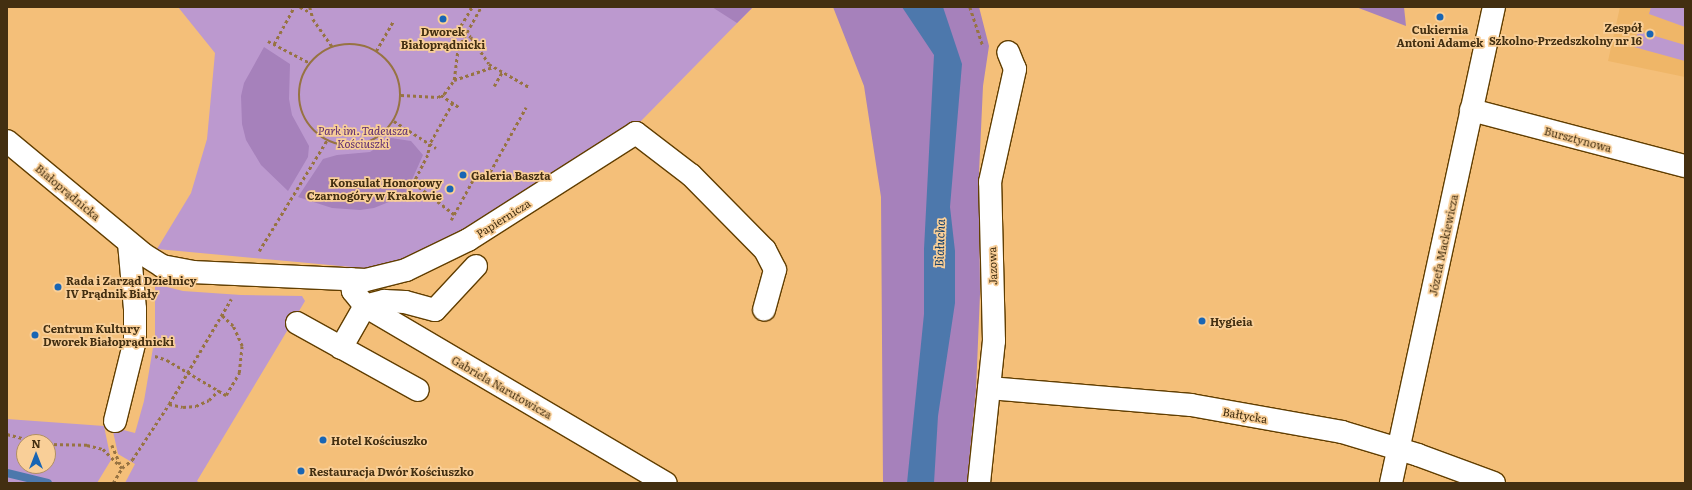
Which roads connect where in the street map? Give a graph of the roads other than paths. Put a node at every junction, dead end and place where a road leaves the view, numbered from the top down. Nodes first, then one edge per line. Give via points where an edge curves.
1 (1494, 7) edge
2 (1008, 52) dead end
3 (1472, 110) junction
4 (7, 141) edge
5 (1685, 166) edge
6 (129, 243) junction
7 (476, 266) dead end
8 (351, 279) junction
9 (365, 306) junction
10 (764, 310) dead end
11 (297, 323) dead end
12 (341, 348) junction
13 (988, 388) junction
14 (418, 390) dead end
15 (115, 421) dead end
16 (1400, 450) junction
17 (666, 483) edge
18 (979, 483) edge
19 (1391, 483) edge
20 (1494, 483) edge

1 - 3 street, Józefa Mackiewicza
2 - 13 street, Jazowa via 1015,68 990,182 994,341
3 - 5 street, Bursztynowa
3 - 16 street, Józefa Mackiewicza
4 - 6 street, Białoprądnicka
6 - 8 street, Papiernicza via 152,260 174,270
6 - 15 street via 135,309 133,352
7 - 9 street via 435,310 405,302 384,301
8 - 9 street, Gabriela Narutowicza via 353,291
8 - 10 street, Papiernicza via 394,275 439,255 636,133 691,175 765,250 775,270
9 - 12 street
9 - 17 street, Gabriela Narutowicza
11 - 12 street
12 - 14 street
13 - 16 street, Bałtycka via 1191,405 1342,432
13 - 18 street, Jazowa
16 - 19 street, Józefa Mackiewicza
16 - 20 street, Bałtycka

